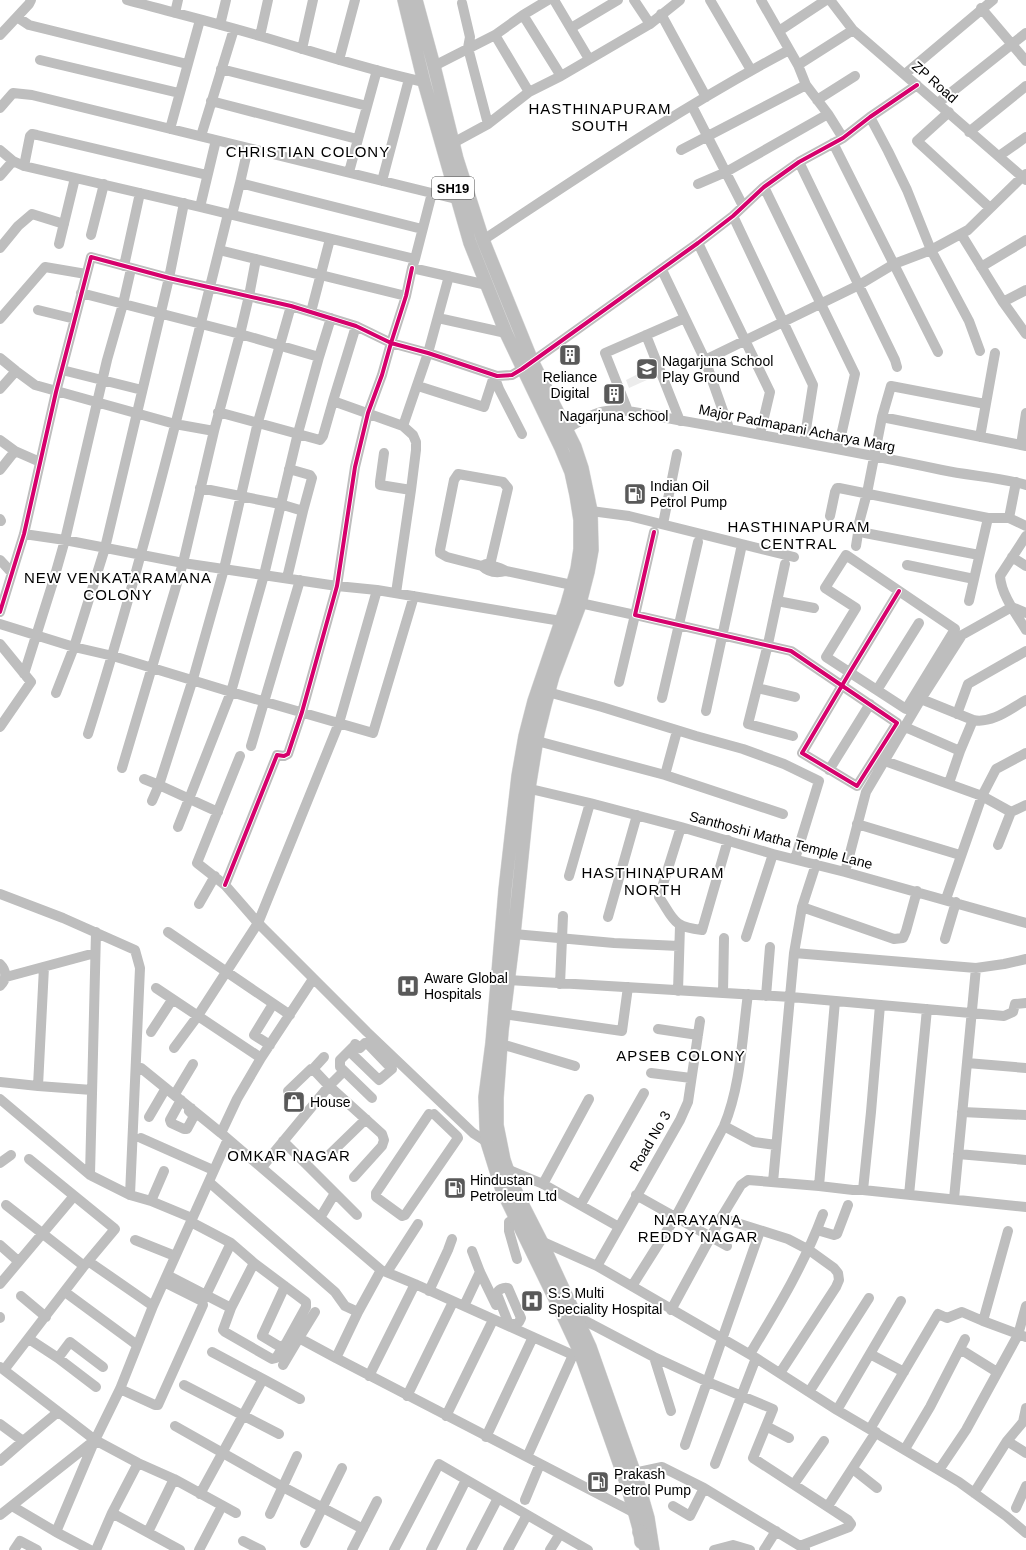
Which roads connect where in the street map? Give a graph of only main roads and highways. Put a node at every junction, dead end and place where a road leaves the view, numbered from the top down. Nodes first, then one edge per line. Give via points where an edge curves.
1 (404, 0) edge
2 (416, 0) edge
3 (527, 365) junction
4 (523, 787) junction
5 (640, 1532) junction
6 (642, 1550) edge
7 (648, 1550) edge
8 (653, 1550) edge

1 - 3 main road, SH19 via 424,82 470,243 506,333
2 - 3 main road, SH19 via 467,192
3 - 4 main road, SH19 via 570,472 580,520 580,549 577,569 525,736
3 - 4 main road, SH19 via 542,383 566,429 582,468 591,511 592,550 580,603 548,692
4 - 5 main road, SH19 via 506,890 485,1098 487,1142 512,1220 558,1304 627,1485
4 - 8 main road, SH19 via 514,934 497,1098 499,1138 507,1169 525,1213 590,1347 648,1518
5 - 6 main road, SH19
5 - 7 highway

